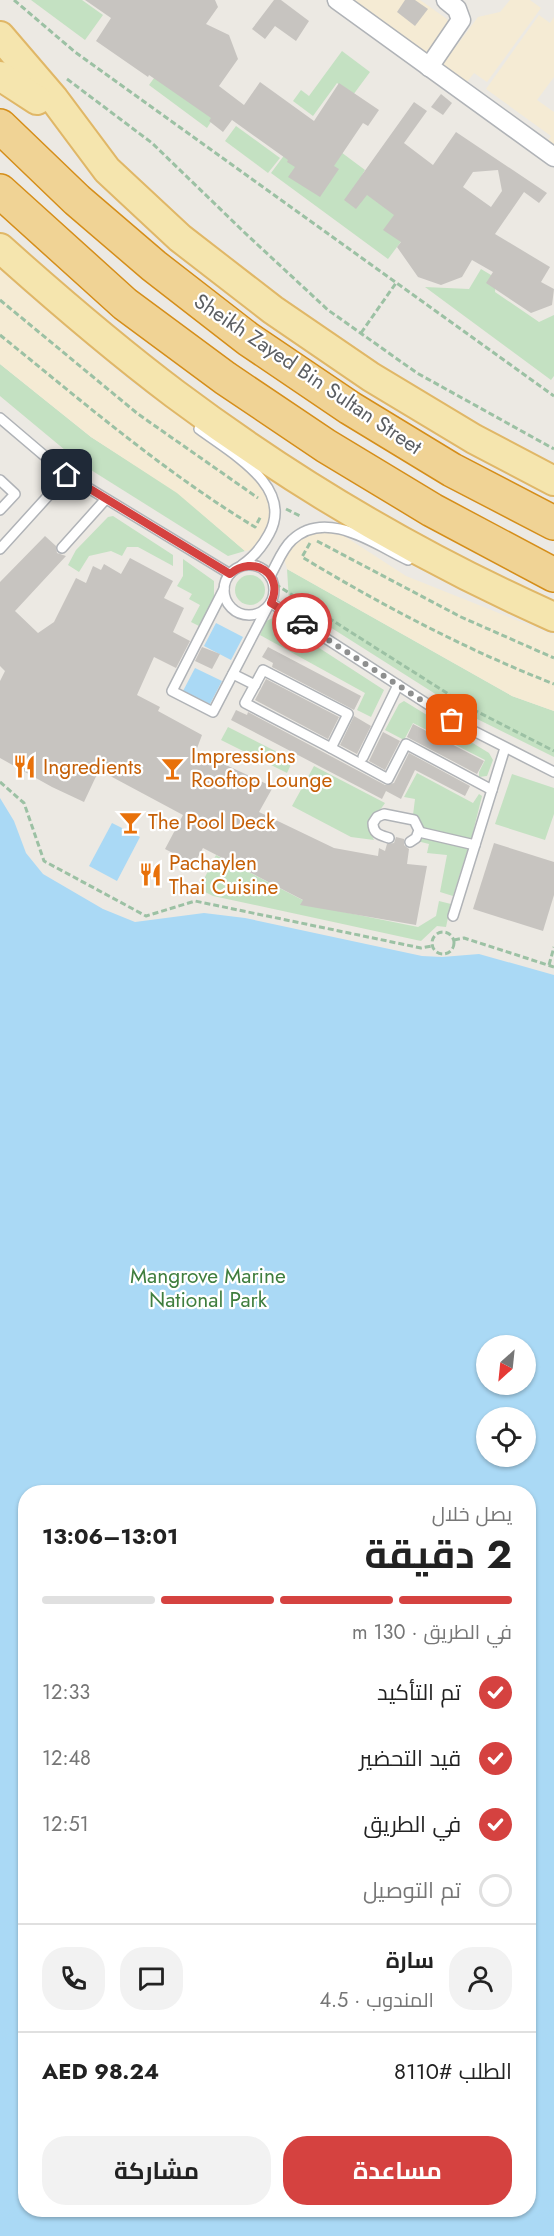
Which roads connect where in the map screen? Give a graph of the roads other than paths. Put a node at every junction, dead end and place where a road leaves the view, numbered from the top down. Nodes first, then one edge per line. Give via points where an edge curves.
1 (337, 0) edge
2 (446, 0) edge
3 (1, 58) edge
4 (429, 67) junction
5 (0, 126) edge
6 (554, 157) edge
7 (107, 170) junction
8 (0, 191) edge
9 (0, 248) edge
10 (138, 365) junction
11 (160, 395) dead end
12 (0, 418) edge
13 (194, 425) dead end
14 (67, 475) junction
15 (0, 480) edge
16 (554, 481) edge
17 (105, 500) junction
18 (0, 510) edge
19 (554, 523) edge
20 (62, 548) dead end
21 (0, 549) edge
22 (242, 566) junction
23 (421, 566) dead end
24 (230, 574) junction
25 (554, 574) edge
26 (272, 579) junction
27 (224, 588) junction
28 (488, 597) dead end
29 (269, 605) junction
30 (544, 613) edge
31 (233, 674) junction
32 (398, 685) junction
33 (255, 686) junction
34 (331, 748) junction
35 (505, 748) junction
36 (363, 757) dead end
37 (554, 772) edge
38 (492, 790) junction
39 (419, 832) junction
40 (389, 838) dead end
41 (410, 842) dead end
42 (475, 845) junction
43 (453, 916) dead end

1 - 4 street
2 - 4 street via 457,9 461,20
3 - 7 main road
3 - 7 main road via 54,99
4 - 6 street via 507,115
5 - 19 highway, Sheikh Zayed Bin Sultan Street via 77,200 248,339 452,470
7 - 16 main road via 180,238 273,310 432,415
8 - 25 highway via 125,304 225,378 326,446 432,510
9 - 10 main road
10 - 11 lane
10 - 30 main road via 215,423 311,486 424,552
12 - 14 lane
13 - 22 lane via 270,489 276,515 273,526 256,554
14 - 17 lane
14 - 21 lane
15 - 18 lane via 15,495
17 - 20 lane
17 - 24 lane
22 - 24 lane
22 - 26 lane via 258,566
23 - 26 lane via 350,532 323,527 306,531 291,541
24 - 27 lane
26 - 29 lane via 274,591
27 - 29 lane via 228,604 240,614 256,614
27 - 31 lane via 172,691 213,712
28 - 30 lane
29 - 31 lane
29 - 32 lane
31 - 33 lane
32 - 35 lane
32 - 36 lane
33 - 34 lane via 245,704
33 - 34 lane via 263,670 348,714
34 - 38 lane via 388,779 406,744
35 - 37 lane
35 - 38 lane
38 - 42 lane
39 - 40 lane via 414,820 380,815 374,831
39 - 41 lane
39 - 42 lane
42 - 43 lane

